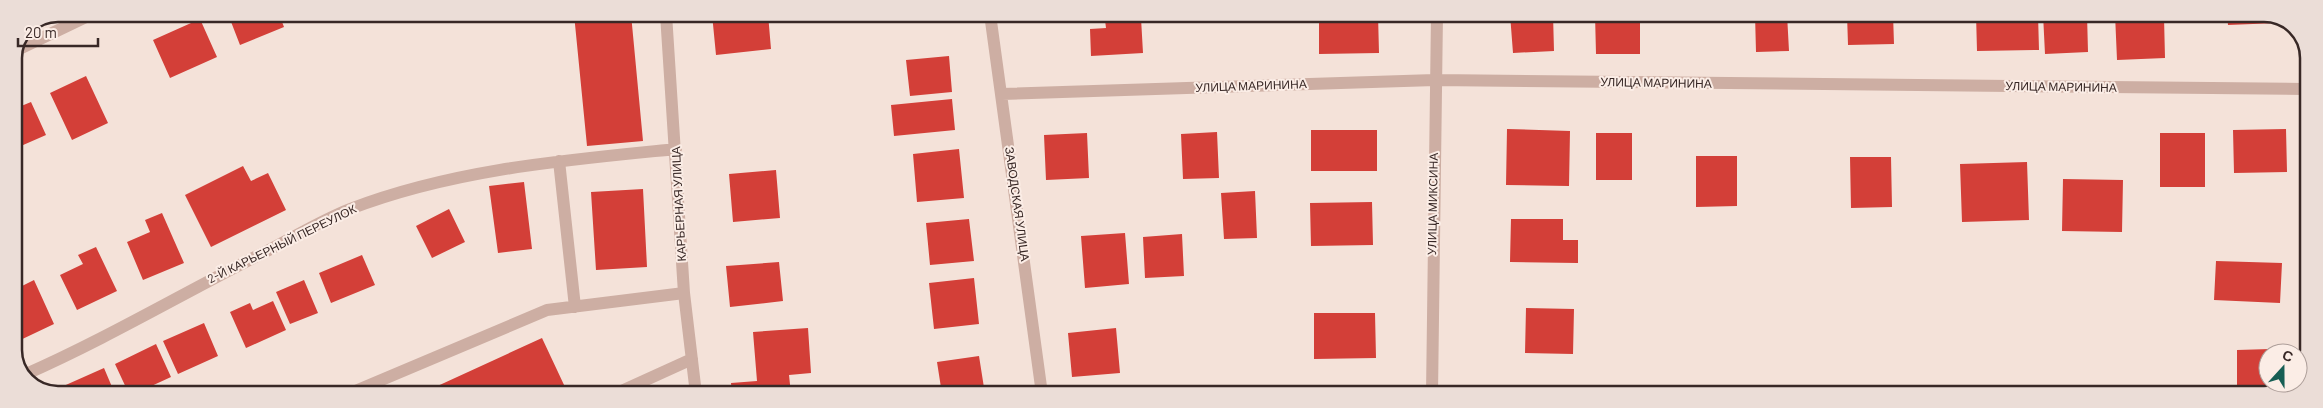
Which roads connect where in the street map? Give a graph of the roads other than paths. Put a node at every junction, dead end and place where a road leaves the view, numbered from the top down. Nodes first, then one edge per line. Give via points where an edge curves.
1 (75, 22) edge
2 (667, 22) edge
3 (991, 22) edge
4 (1437, 23) edge
5 (25, 46) edge
6 (1435, 80) junction
7 (2300, 90) edge
8 (1002, 94) junction
9 (676, 149) junction
10 (560, 161) junction
11 (684, 293) junction
12 (576, 307) junction
13 (692, 359) junction
14 (31, 372) edge
15 (369, 385) edge
16 (634, 385) edge
17 (695, 385) edge
18 (1041, 385) edge
19 (1432, 386) edge

1 - 5 street
2 - 9 street, КАРЬЕРНАЯ УЛИЦА
3 - 8 street, ЗАВОДСКАЯ УЛИЦА
4 - 6 street, УЛИЦА МИКСИНА
6 - 7 street, УЛИЦА МАРИНИНА
6 - 8 street, УЛИЦА МАРИНИНА
6 - 19 street, УЛИЦА МИКСИНА
8 - 18 street, ЗАВОДСКАЯ УЛИЦА
9 - 10 street, 2-Й КАРЬЕРНЫЙ ПЕРЕУЛОК
9 - 11 street, КАРЬЕРНАЯ УЛИЦА
10 - 12 street
10 - 14 street, 2-Й КАРЬЕРНЫЙ ПЕРЕУЛОК via 417,186 349,210 84,348
11 - 12 street
11 - 13 street, КАРЬЕРНАЯ УЛИЦА
12 - 15 street via 547,310
13 - 16 street
13 - 17 street, КАРЬЕРНАЯ УЛИЦА

